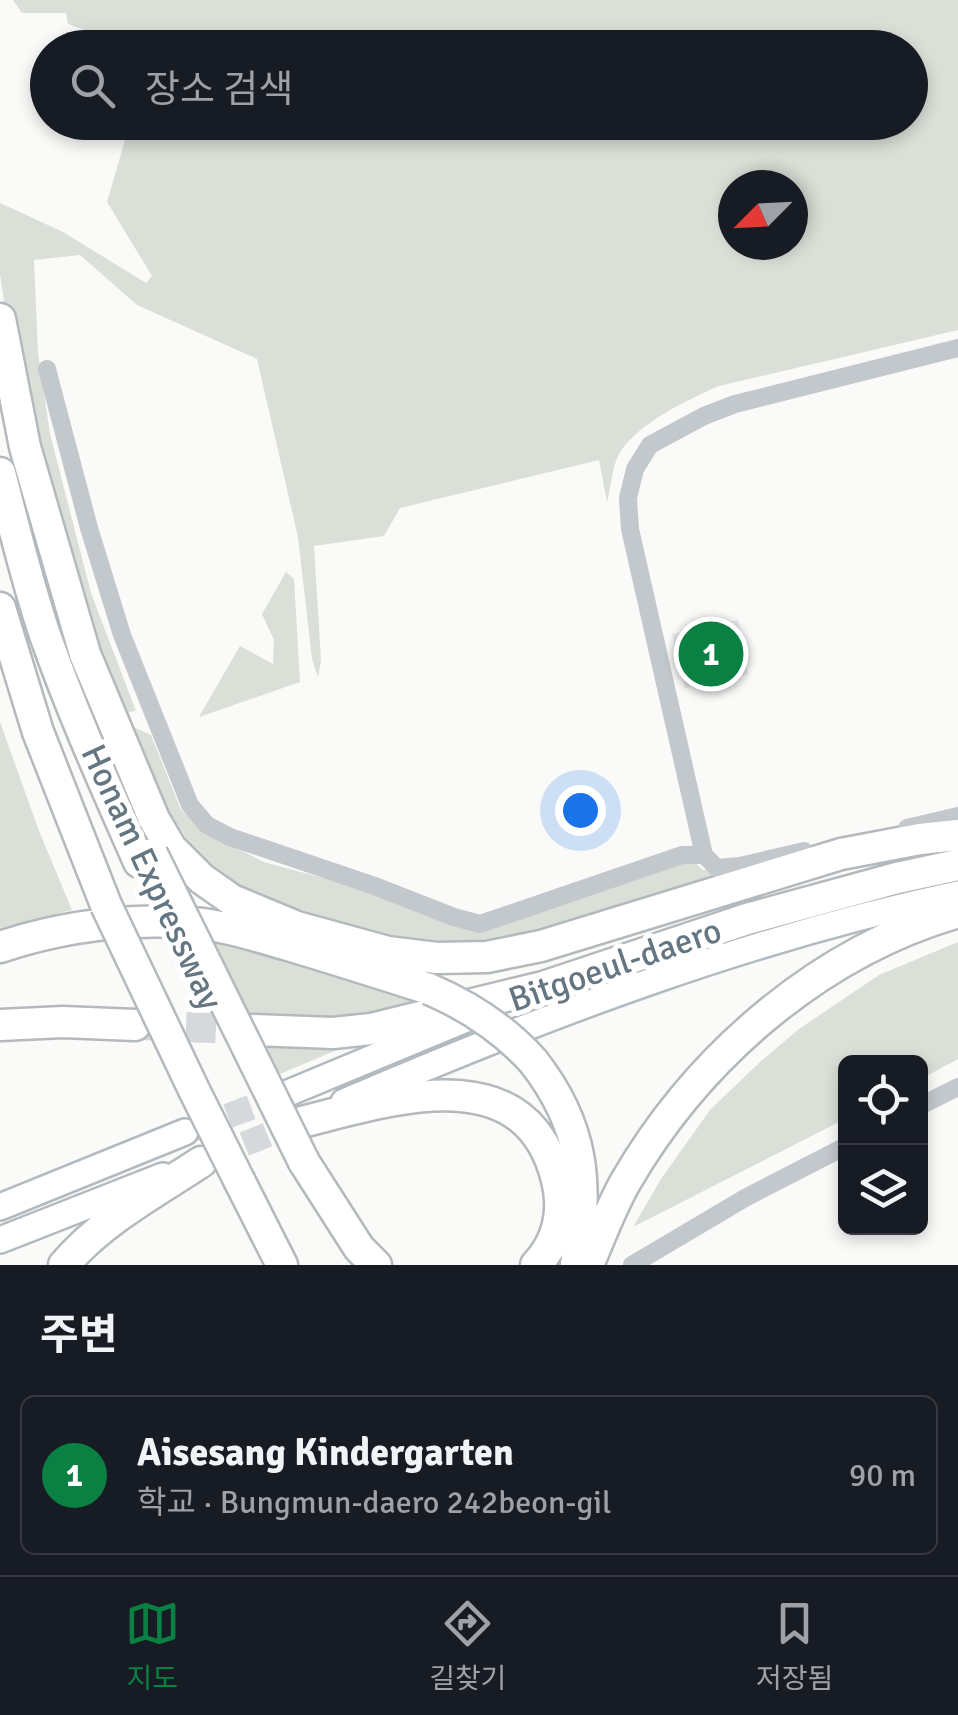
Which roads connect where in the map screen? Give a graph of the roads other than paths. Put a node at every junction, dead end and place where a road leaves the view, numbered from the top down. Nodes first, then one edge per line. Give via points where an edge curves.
1 (0, 318) edge
2 (958, 348) edge
3 (46, 369) dead end
4 (0, 416) edge
5 (0, 473) edge
6 (0, 608) edge
7 (958, 816) edge
8 (958, 835) edge
9 (704, 854) junction
10 (146, 858) junction
11 (958, 864) edge
12 (958, 894) edge
13 (958, 912) edge
14 (0, 947) edge
15 (543, 987) junction
16 (135, 1025) tunnel mouth
17 (0, 1026) edge
18 (253, 1030) tunnel mouth
19 (958, 1087) edge
20 (282, 1096) tunnel mouth
21 (928, 1102) edge
22 (294, 1124) joint
23 (185, 1132) tunnel mouth
24 (838, 1150) edge
25 (297, 1161) junction
26 (201, 1162) joint
27 (240, 1182) junction
28 (0, 1207) edge
29 (0, 1240) edge
30 (64, 1265) edge
31 (266, 1265) edge
32 (282, 1265) edge
33 (344, 1265) edge
34 (376, 1265) edge
35 (536, 1265) edge
36 (576, 1265) edge
37 (588, 1265) edge
38 (632, 1265) edge

1 - 8 highway via 25,447 85,654 171,848 232,900 388,952 486,957 841,854
2 - 9 street via 735,404 650,445 635,469 630,529
3 - 9 street via 122,634 190,804 207,825 480,924 682,855
4 - 10 highway via 43,587
5 - 10 highway, Honam Expressway via 45,635 92,755
6 - 27 highway, Honam Expressway, bridge via 38,732 106,905
7 - 9 street via 740,866 717,868
10 - 25 highway, Honam Expressway
11 - 15 highway, Bitgoeul-daero via 747,918
12 - 22 main road, Bitgoeul-daero via 836,923 667,976 466,1050
13 - 37 highway via 877,944 813,980 721,1056 651,1140
14 - 36 highway, bridge via 71,928 192,923 252,934 461,1004 514,1040 549,1081 567,1117 583,1178
15 - 18 highway via 371,1029
15 - 20 main road, Bitgoeul-daero
16 - 17 highway
19 - 21 street
22 - 35 highway via 431,1094 471,1096 504,1107 531,1126 550,1154 559,1186 560,1222
23 - 28 main road
24 - 38 street
25 - 33 highway, Honam Expressway
25 - 34 highway
26 - 29 main road
26 - 30 highway via 102,1227
27 - 31 highway
27 - 32 highway, Honam Expressway

